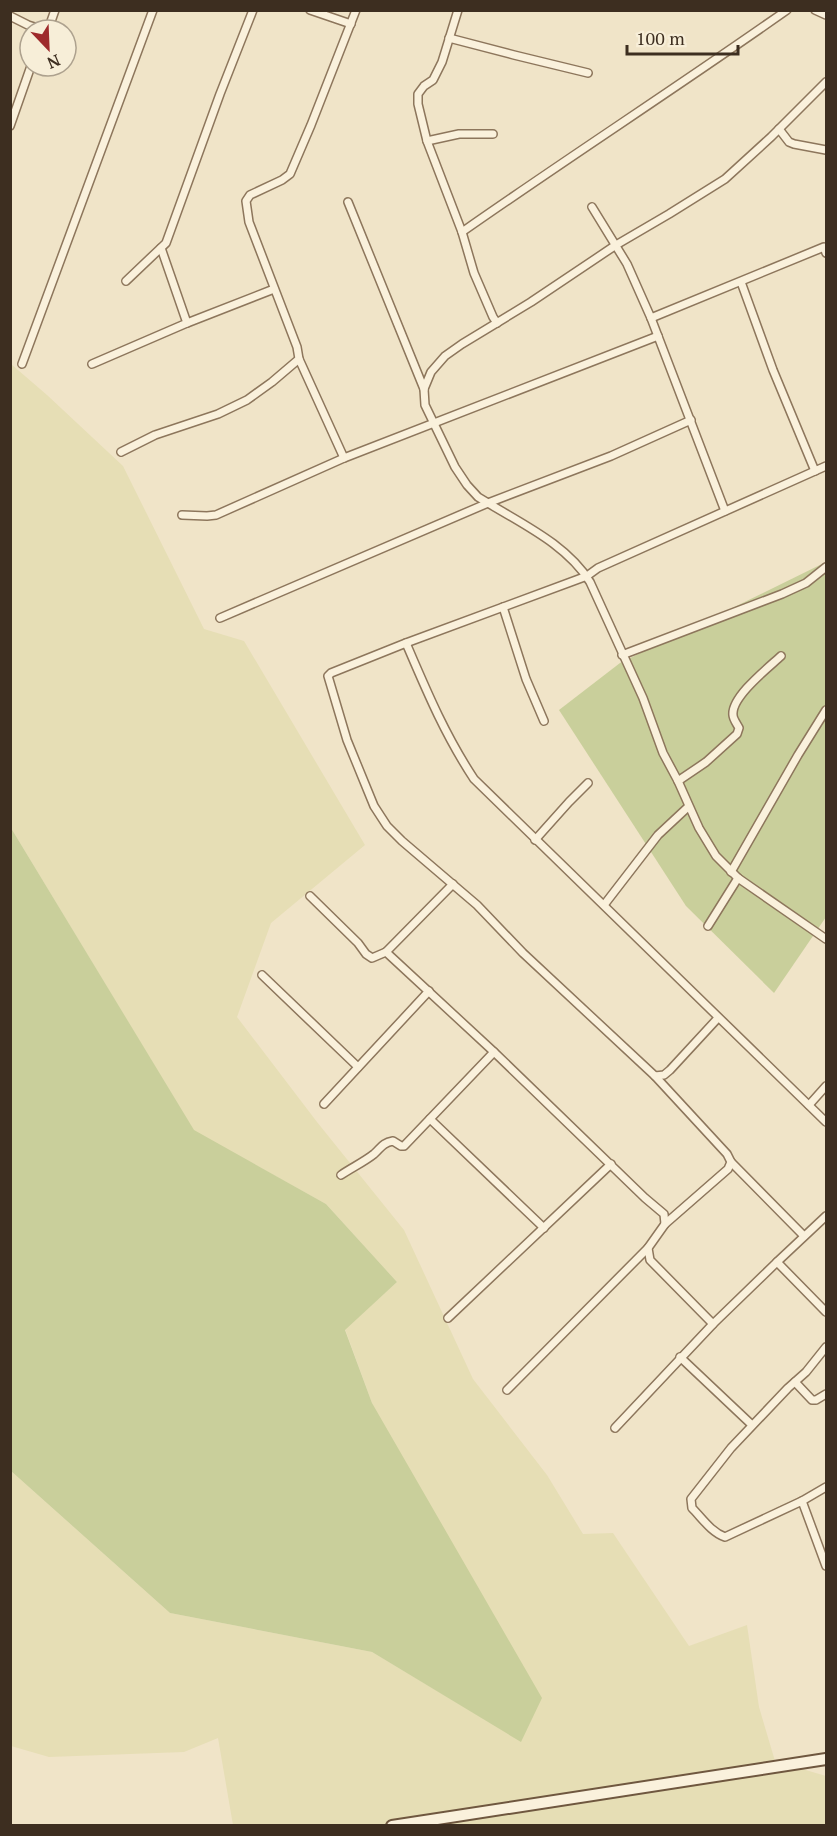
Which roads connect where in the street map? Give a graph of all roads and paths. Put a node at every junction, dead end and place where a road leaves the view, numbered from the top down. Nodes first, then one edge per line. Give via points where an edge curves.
1 (153, 10) edge
2 (253, 10) edge
3 (310, 10) edge
4 (356, 10) edge
5 (458, 10) edge
6 (787, 10) edge
7 (815, 10) edge
8 (826, 15) edge
9 (351, 24) junction
10 (449, 38) junction
11 (588, 73) dead end
12 (27, 78) edge
13 (826, 82) edge
14 (10, 126) edge
15 (779, 129) junction
16 (493, 134) dead end
17 (427, 141) junction
18 (826, 150) edge
19 (348, 202) dead end
20 (592, 207) dead end
21 (462, 232) junction
22 (616, 245) junction
23 (161, 248) junction
24 (826, 249) edge
25 (126, 281) dead end
26 (741, 282) junction
27 (274, 289) junction
28 (651, 318) junction
29 (187, 323) junction
30 (497, 323) junction
31 (658, 336) junction
32 (299, 359) junction
33 (22, 364) dead end
34 (92, 364) dead end
35 (424, 389) junction
36 (691, 420) junction
37 (434, 423) junction
38 (121, 452) dead end
39 (344, 458) junction
40 (826, 466) edge
41 (815, 471) junction
42 (488, 503) junction
43 (725, 511) junction
44 (182, 515) dead end
45 (826, 567) edge
46 (587, 576) junction
47 (503, 607) junction
48 (219, 618) dead end
49 (406, 643) junction
50 (622, 655) junction
51 (781, 656) dead end
52 (826, 710) edge
53 (544, 721) dead end
54 (678, 782) junction
55 (588, 783) dead end
56 (688, 807) junction
57 (535, 840) junction
58 (731, 872) junction
59 (738, 878) junction
60 (453, 884) junction
61 (310, 896) dead end
62 (604, 906) junction
63 (708, 926) dead end
64 (826, 938) edge
65 (386, 951) junction
66 (262, 975) dead end
67 (429, 991) junction
68 (718, 1018) junction
69 (494, 1052) junction
70 (358, 1067) junction
71 (655, 1076) junction
72 (826, 1086) edge
73 (324, 1104) dead end
74 (809, 1106) junction
75 (430, 1119) junction
76 (826, 1122) edge
77 (731, 1162) junction
78 (611, 1164) junction
79 (341, 1175) dead end
80 (826, 1216) edge
81 (665, 1224) junction
82 (544, 1228) junction
83 (804, 1236) junction
84 (648, 1248) junction
85 (777, 1262) junction
86 (826, 1312) edge
87 (448, 1318) dead end
88 (713, 1324) junction
89 (826, 1347) edge
90 (680, 1357) junction
91 (795, 1382) junction
92 (507, 1390) dead end
93 (826, 1394) edge
94 (752, 1425) junction
95 (615, 1428) dead end
96 (826, 1487) edge
97 (802, 1501) junction
98 (826, 1566) edge
99 (826, 1759) edge
100 (392, 1826) edge

1 - 33 street
2 - 23 street via 170,234
3 - 9 street
4 - 9 street
5 - 10 street
6 - 21 street
7 - 8 street
9 - 27 street via 290,174 246,197 249,222
10 - 11 street
10 - 17 street via 436,75 418,94
12 - 14 street
13 - 15 street
15 - 18 street via 789,142
15 - 22 street via 724,179
16 - 17 street via 459,134
17 - 21 street
19 - 35 street
20 - 22 street
21 - 30 street via 474,273
22 - 28 street
22 - 30 street
23 - 25 street
23 - 29 street
24 - 26 street
26 - 28 street
26 - 41 street
27 - 29 street
27 - 32 street
28 - 31 street
29 - 34 street
30 - 35 street via 445,356 431,372
31 - 36 street
31 - 37 street
32 - 38 street via 247,400
32 - 39 street
35 - 37 street via 425,405
36 - 42 street via 611,456
36 - 43 street
37 - 39 street
37 - 42 street via 467,485
39 - 44 street via 216,515
40 - 41 street
41 - 43 street
42 - 46 street via 556,545
42 - 48 street
43 - 46 street
45 - 50 street via 806,583 782,594
46 - 47 street
46 - 50 street
47 - 49 street
47 - 53 street
49 - 57 street via 453,747 474,779
49 - 60 street via 330,673 328,680 374,806 402,841
50 - 54 street
51 - 54 street via 734,706 732,716 739,728 737,734
52 - 58 street
54 - 56 street
55 - 57 street
56 - 58 street via 716,856
56 - 62 street via 658,836
57 - 62 street
58 - 59 street
59 - 63 street
59 - 64 street
60 - 65 street
60 - 71 street
61 - 65 street via 366,954 372,958
62 - 68 street
65 - 67 street
66 - 70 street
67 - 69 street
67 - 70 street
68 - 71 street via 670,1070
68 - 74 street
69 - 75 street
69 - 78 street
70 - 73 street
71 - 77 street
72 - 74 street
74 - 76 street
75 - 79 street via 404,1146 387,1142
75 - 82 street
77 - 81 street via 728,1169
77 - 83 street
78 - 81 street via 664,1214
78 - 82 street
80 - 83 street
81 - 84 street
82 - 87 street
83 - 85 street
84 - 88 street via 650,1260
84 - 92 street
85 - 86 street
85 - 88 street
88 - 90 street
89 - 91 street
90 - 94 street
90 - 95 street
91 - 93 street via 812,1400
91 - 94 street
94 - 97 street via 699,1487 691,1499 692,1508 714,1533 725,1537
96 - 97 street
97 - 98 street
99 - 100 main road

